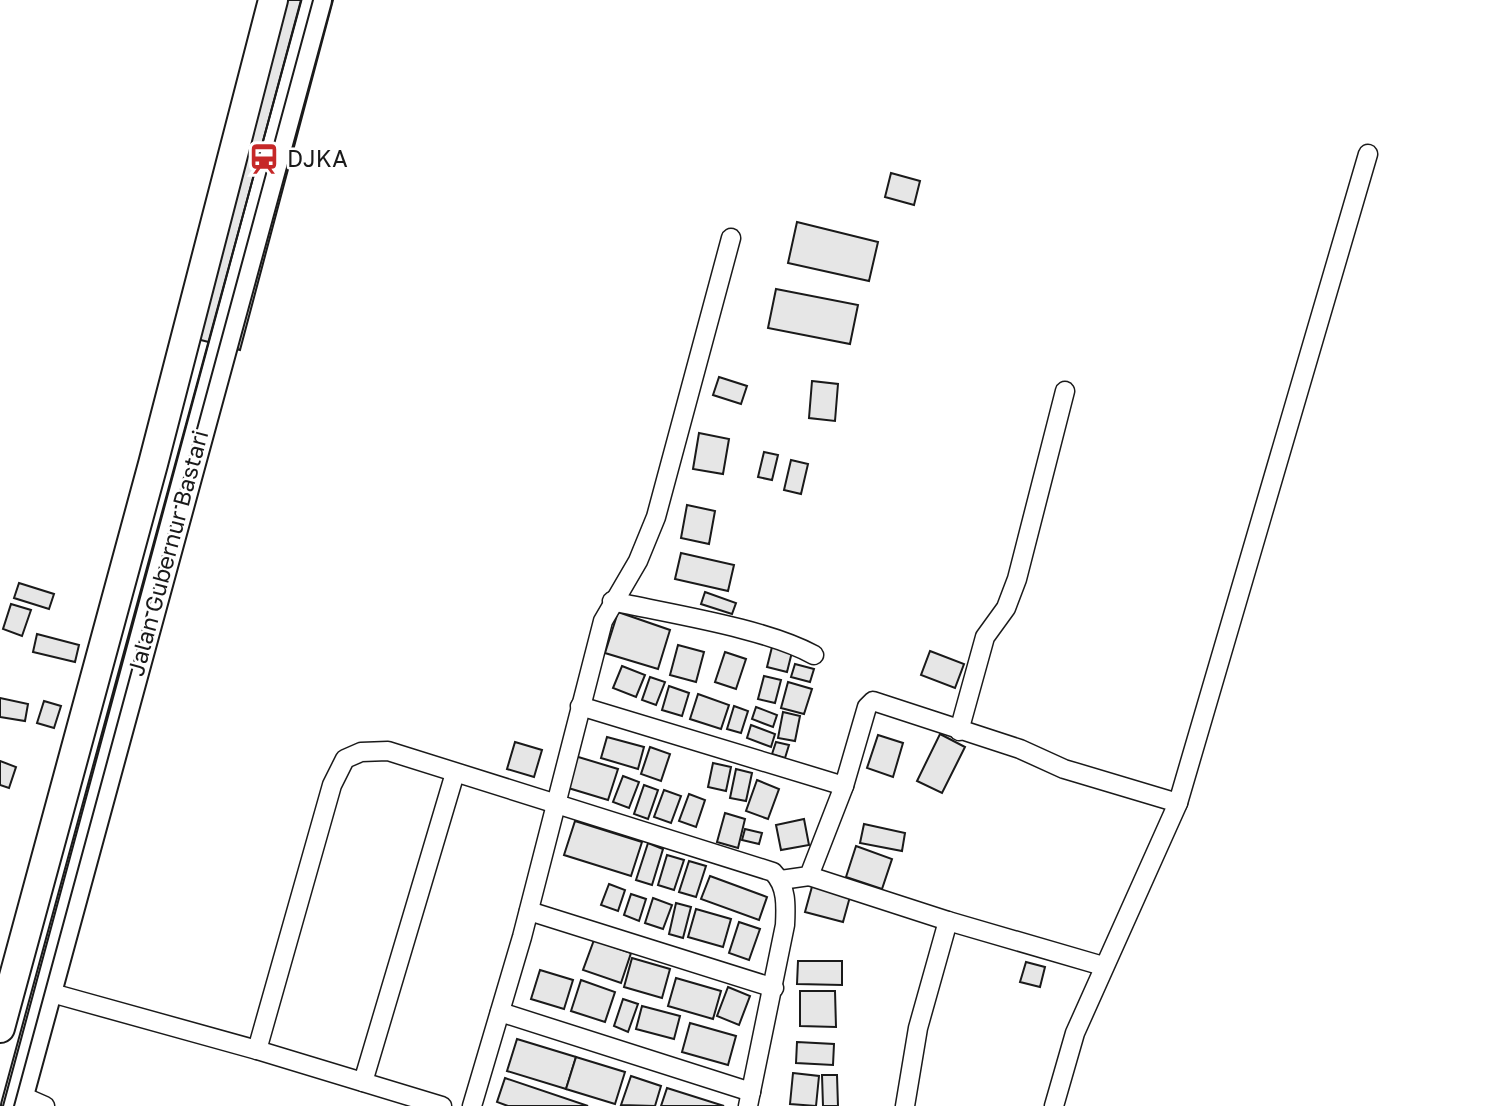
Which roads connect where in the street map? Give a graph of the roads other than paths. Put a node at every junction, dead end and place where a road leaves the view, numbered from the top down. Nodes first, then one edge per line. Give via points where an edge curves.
1 (273, 0) edge
2 (317, 0) edge
3 (1368, 153) dead end
4 (731, 238) dead end
5 (1065, 391) dead end
6 (152, 464) junction
7 (188, 482) junction
8 (612, 601) junction
9 (814, 655) dead end
10 (580, 706) junction
11 (960, 731) junction
12 (455, 773) junction
13 (844, 786) junction
14 (1178, 803) junction
15 (554, 806) junction
16 (809, 876) junction
17 (781, 880) junction
18 (529, 911) junction
19 (948, 921) junction
20 (1103, 966) junction
21 (5, 985) edge
22 (774, 988) junction
23 (48, 992) junction
24 (500, 1012) junction
25 (0, 1028) edge
26 (257, 1050) junction
27 (363, 1082) junction
28 (750, 1099) edge
29 (30, 1103) edge
30 (442, 1106) edge
31 (472, 1106) edge
32 (905, 1106) edge
33 (1054, 1106) edge

1 - 6 highway, Jalan Gubernur Bastari
2 - 7 highway, Jalan Gubernur Bastari
3 - 14 street
4 - 8 street via 656,517 638,561
5 - 11 street via 1017,579 1006,608 985,637
6 - 7 highway
6 - 21 highway, Jalan Gubernur Bastari
7 - 23 highway, Jalan Gubernur Bastari
8 - 9 street via 748,632
8 - 10 street
10 - 13 street
10 - 15 street
11 - 13 street via 873,701 867,707
11 - 14 street
12 - 15 street
12 - 26 street via 388,751 361,752 345,759 332,785
12 - 27 street
13 - 16 street
14 - 20 street
15 - 17 street via 758,866
15 - 18 street
16 - 17 street
16 - 19 street
17 - 22 street via 785,925
18 - 22 street
18 - 24 street
19 - 20 street
19 - 32 street via 918,1028
20 - 33 street via 1075,1033
21 - 25 highway, Jalan Gubernur Bastari
22 - 28 street
23 - 26 street
23 - 29 highway, Jalan Gubernur Bastari
24 - 28 street
24 - 31 street
26 - 27 street
27 - 30 street

